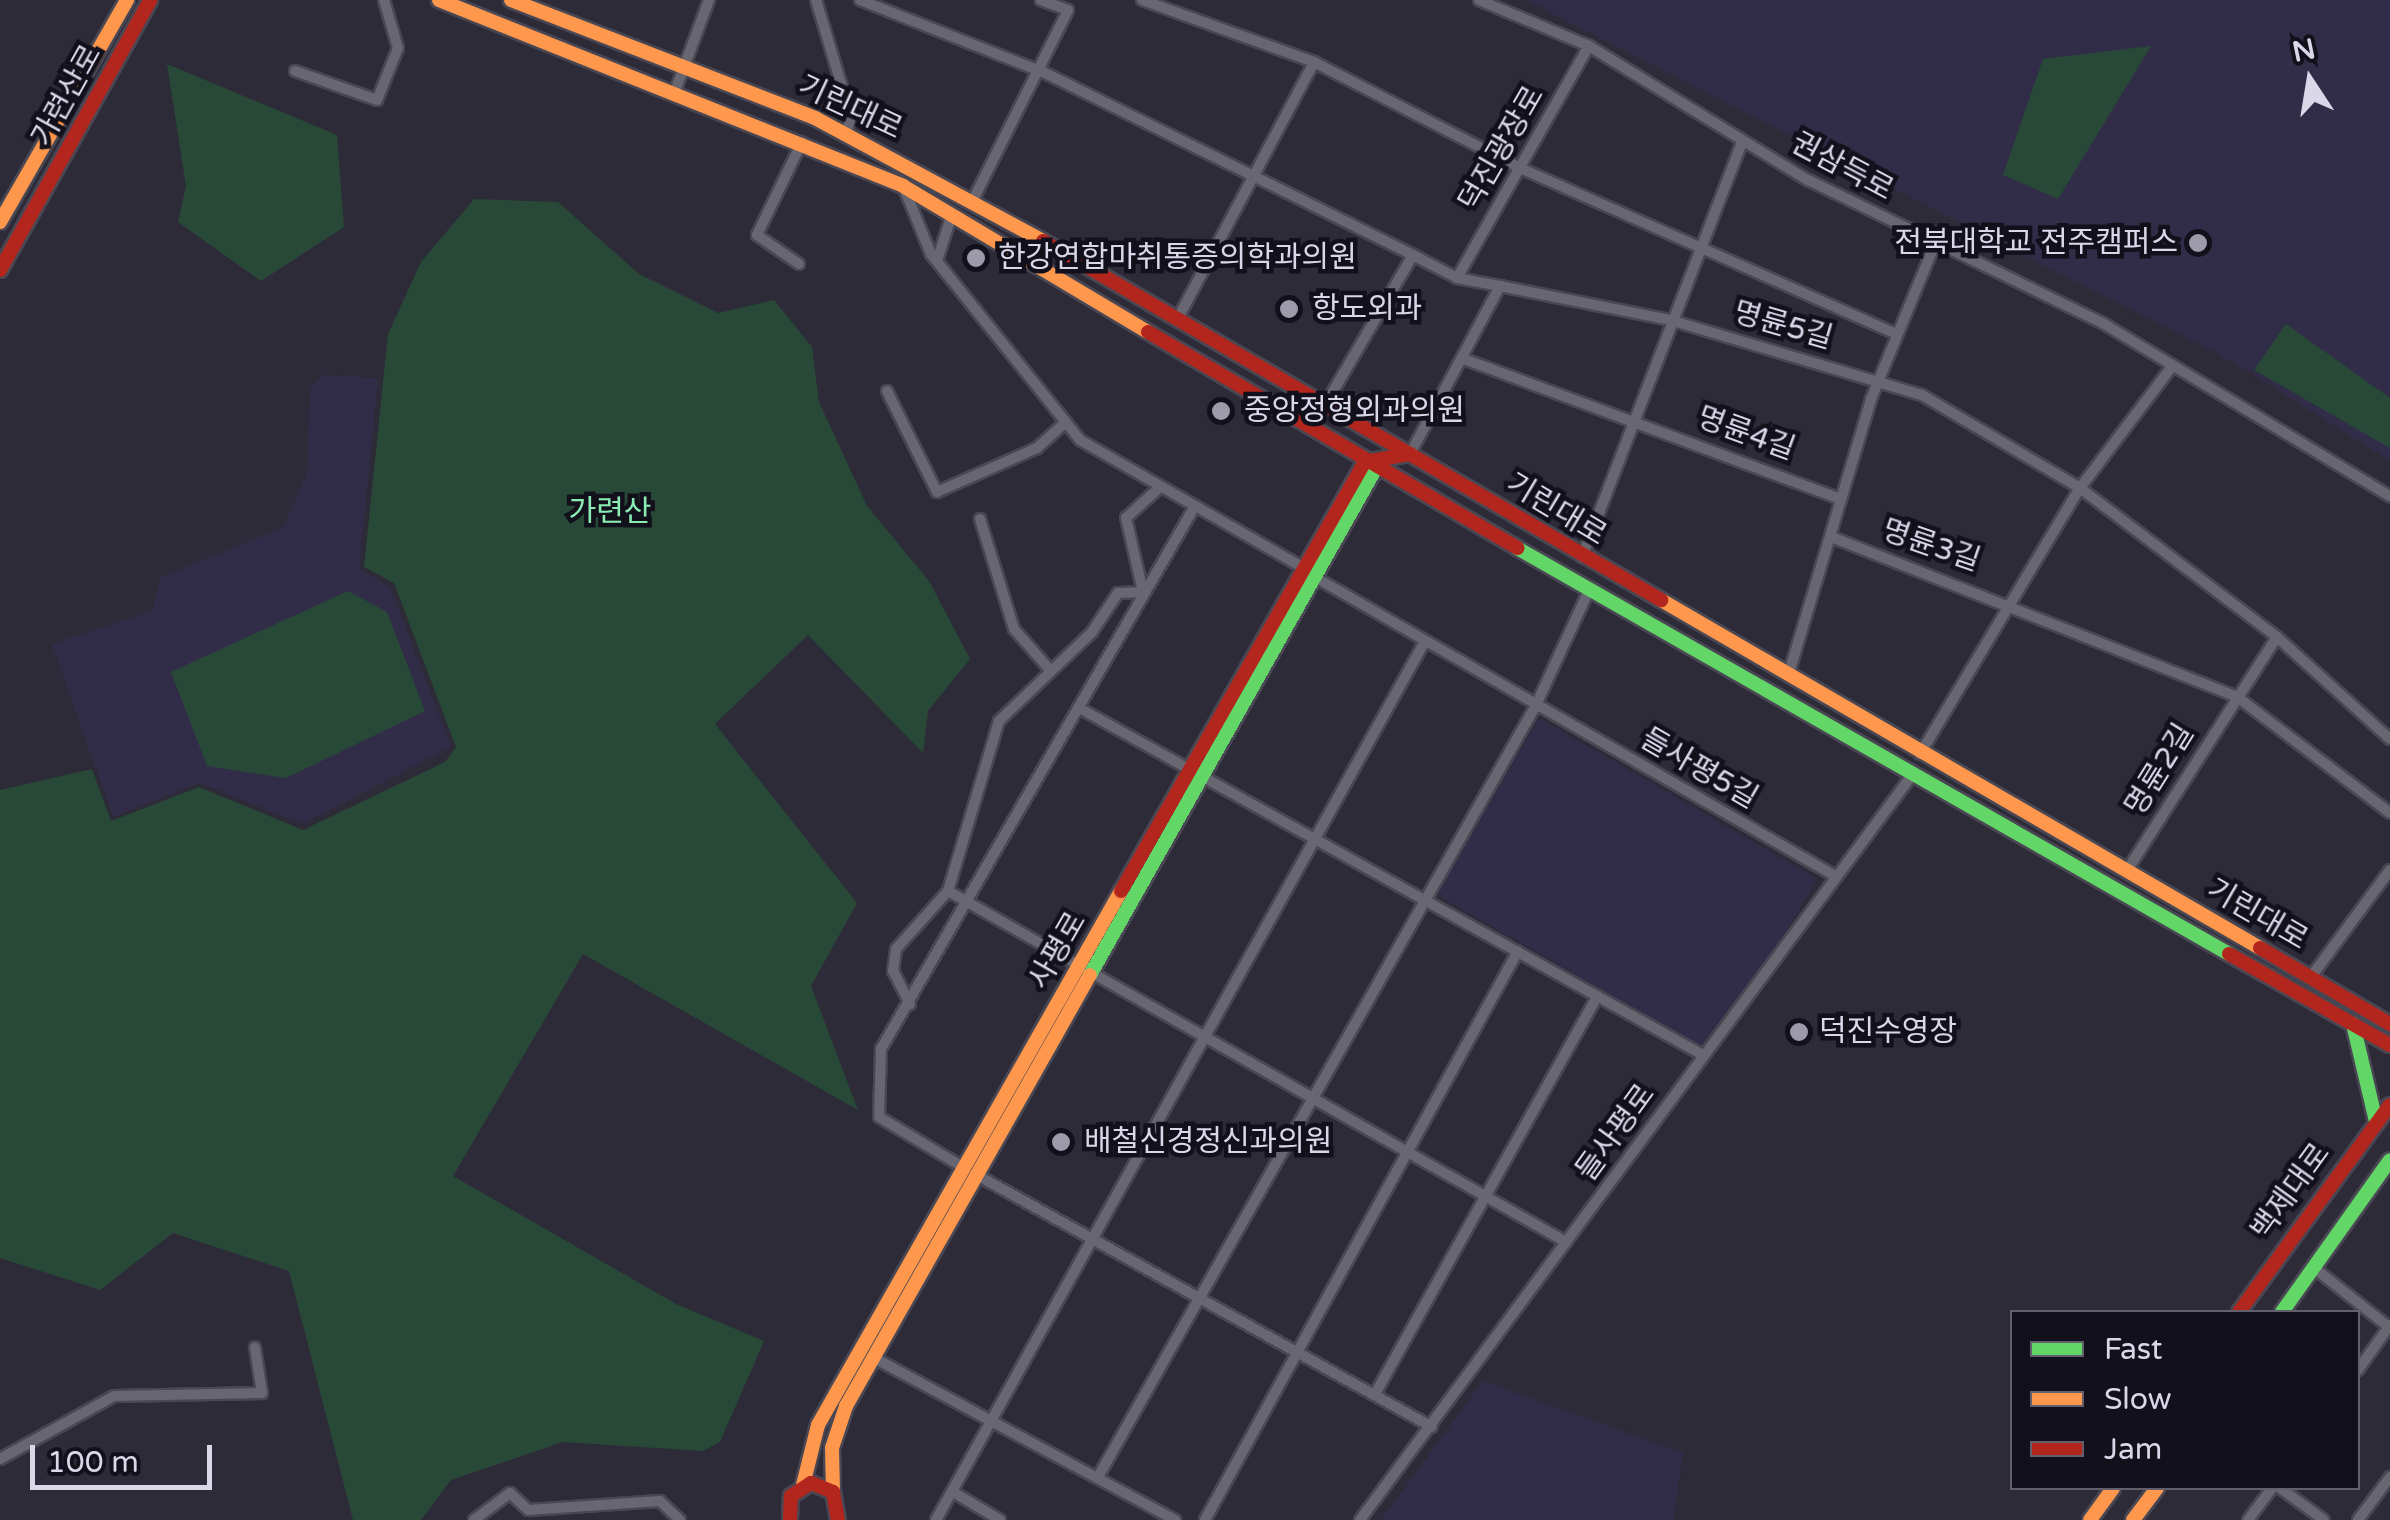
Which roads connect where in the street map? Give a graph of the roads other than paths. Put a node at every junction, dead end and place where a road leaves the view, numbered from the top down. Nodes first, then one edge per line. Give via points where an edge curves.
1 (127, 0) edge
2 (150, 0) edge
3 (384, 0) edge
4 (439, 0) edge
5 (512, 0) edge
6 (709, 0) edge
7 (816, 0) edge
8 (860, 0) edge
9 (1042, 0) edge
10 (1142, 0) edge
11 (1479, 0) edge
12 (1590, 46) junction
13 (1314, 62) junction
14 (682, 68) junction
15 (295, 71) dead end
16 (1043, 72) junction
17 (676, 92) junction
18 (846, 133) junction
19 (802, 142) junction
20 (1742, 142) junction
21 (1520, 168) junction
22 (1257, 178) junction
23 (903, 186) junction
24 (973, 200) junction
25 (951, 217) junction
26 (0, 222) edge
27 (1935, 244) junction
28 (1696, 246) junction
29 (1413, 255) junction
30 (936, 261) junction
31 (799, 264) dead end
32 (0, 270) edge
33 (1457, 278) junction
34 (1500, 286) junction
35 (1177, 320) junction
36 (1670, 320) junction
37 (1897, 334) junction
38 (1464, 359) junction
39 (2173, 365) junction
40 (1882, 381) junction
41 (887, 392) dead end
42 (1326, 405) junction
43 (1633, 420) junction
44 (1066, 422) junction
45 (1394, 444) junction
46 (1410, 454) junction
47 (1374, 463) junction
48 (1160, 487) junction
49 (2080, 488) junction
50 (2390, 496) edge
51 (1840, 499) junction
52 (1195, 506) junction
53 (980, 519) dead end
54 (1834, 538) junction
55 (1581, 558) junction
56 (1309, 573) junction
57 (1590, 588) junction
58 (1143, 592) junction
59 (2011, 601) junction
60 (2277, 637) junction
61 (1425, 641) junction
62 (1050, 670) junction
63 (1789, 674) junction
64 (2236, 696) junction
65 (1536, 705) junction
66 (1081, 708) junction
67 (2390, 740) edge
68 (1920, 754) junction
69 (1194, 774) junction
70 (1912, 775) junction
71 (2390, 813) edge
72 (1318, 839) junction
73 (2390, 870) edge
74 (2126, 872) junction
75 (1836, 877) junction
76 (948, 891) junction
77 (1422, 898) junction
78 (971, 907) junction
79 (1518, 951) junction
80 (1087, 972) junction
81 (2311, 977) junction
82 (1597, 996) junction
83 (910, 1004) junction
84 (2386, 1017) edge
85 (2353, 1024) junction
86 (1205, 1042) junction
87 (2390, 1045) edge
88 (1702, 1055) junction
89 (1308, 1101) junction
90 (2390, 1105) edge
91 (2376, 1122) junction
92 (1406, 1156) junction
93 (2390, 1160) edge
94 (971, 1172) junction
95 (1482, 1198) junction
96 (1091, 1242) junction
97 (1566, 1242) junction
98 (2313, 1268) junction
99 (1201, 1296) junction
100 (2239, 1310) edge
101 (2283, 1310) edge
102 (2390, 1327) edge
103 (255, 1348) dead end
104 (1300, 1353) junction
105 (876, 1359) junction
106 (2360, 1367) edge
107 (1375, 1394) junction
108 (992, 1421) junction
109 (1432, 1427) junction
110 (0, 1459) edge
111 (1098, 1477) junction
112 (2390, 1477) edge
113 (803, 1486) junction
114 (2112, 1490) edge
115 (2156, 1490) edge
116 (2270, 1490) edge
117 (2283, 1490) edge
118 (833, 1492) junction
119 (952, 1492) junction
120 (788, 1503) junction
121 (841, 1518) edge
122 (474, 1520) edge
123 (680, 1520) edge
124 (775, 1520) edge
125 (790, 1520) edge
126 (936, 1520) edge
127 (1000, 1520) edge
128 (1175, 1520) edge
129 (1205, 1520) edge
130 (1360, 1520) edge
131 (2090, 1520) edge
132 (2133, 1520) edge
133 (2248, 1520) edge
134 (2324, 1520) edge
135 (2358, 1520) edge

1 - 26 street, 가련산로
2 - 32 street, 가련산로
3 - 15 street via 398,48 377,100
4 - 17 street, 기린대로
5 - 14 street, 기린대로
6 - 14 street
7 - 18 street via 851,117
8 - 16 street
9 - 16 street via 1068,10
10 - 13 street
11 - 12 street, 권삼득로
12 - 20 street, 권삼득로
12 - 21 street, 덕진광장로
13 - 21 street
13 - 22 street
14 - 17 street
14 - 18 street, 기린대로
16 - 22 street
16 - 24 street
17 - 19 street, 기린대로
18 - 24 street, 기린대로
19 - 23 street, 기린대로
19 - 31 street via 757,235
20 - 27 street, 권삼득로
20 - 28 street
21 - 28 street
21 - 33 street, 덕진광장로
22 - 29 street
22 - 35 street
23 - 25 street, 기린대로
23 - 30 street, 들사평5길
24 - 35 street, 기린대로
25 - 30 street
25 - 47 street, 기린대로
27 - 37 street
27 - 39 street, 권삼득로 via 2026,282
28 - 36 street
28 - 37 street
29 - 33 street
29 - 42 street
30 - 44 street, 들사평5길
33 - 34 street
34 - 36 street, 명륜5길
34 - 38 street
35 - 42 street, 기린대로
36 - 40 street, 명륜5길
36 - 43 street
37 - 40 street
38 - 43 street
38 - 46 street
39 - 49 street, 명륜3길
39 - 50 street, 권삼득로
40 - 49 street via 1922,395
40 - 51 street
41 - 44 street via 937,492 1037,448
42 - 45 street, 기린대로
43 - 51 street, 명륜4길
43 - 55 street
44 - 48 street, 들사평5길
45 - 46 street, 기린대로
45 - 47 street, 사평로
46 - 47 street
46 - 55 street, 기린대로
47 - 56 street, 사평로
47 - 57 street, 기린대로
48 - 52 street, 들사평5길
48 - 58 street via 1126,518
49 - 59 street, 명륜3길
49 - 60 street
51 - 54 street
52 - 56 street, 들사평5길
52 - 58 street
53 - 62 street via 1014,629
54 - 59 street, 명륜3길
54 - 63 street
55 - 63 street, 기린대로
56 - 61 street, 들사평5길
56 - 69 street, 사평로
57 - 65 street, 기린대로
57 - 70 street, 기린대로
58 - 62 street via 1118,593
58 - 66 street
59 - 64 street, 명륜3길
59 - 68 street, 명륜3길
60 - 64 street, 명륜2길
60 - 67 street
61 - 65 street, 들사평5길
61 - 72 street
62 - 76 street via 999,721
63 - 68 street, 기린대로
64 - 71 street
64 - 74 street, 명륜2길
65 - 75 street, 들사평5길
65 - 77 street
66 - 69 street
66 - 78 street
68 - 74 street, 기린대로
69 - 72 street
69 - 80 street, 사평로
70 - 75 street, 들사평로
70 - 85 street, 기린대로
72 - 77 street
72 - 86 street
73 - 81 street
74 - 81 street, 기린대로
75 - 88 street, 들사평로
76 - 78 street
76 - 83 street via 896,949 893,971
77 - 79 street
77 - 89 street
78 - 80 street
78 - 83 street
79 - 82 street
79 - 92 street
80 - 86 street
80 - 94 street, 사평로
81 - 84 street, 기린대로
82 - 88 street
82 - 95 street
83 - 94 street via 881,1050 878,1117
85 - 87 street, 기린대로
85 - 91 street
86 - 89 street
86 - 96 street
88 - 97 street, 들사평로
89 - 92 street
89 - 99 street
90 - 91 street, 백제대로
91 - 100 street, 백제대로
92 - 95 street
92 - 104 street
93 - 98 street, 백제대로
94 - 96 street
94 - 105 street, 사평로
94 - 113 street, 사평로 via 818,1424
95 - 97 street
95 - 107 street
96 - 99 street
96 - 108 street
97 - 109 street, 들사평로
98 - 101 street, 백제대로
98 - 102 street
99 - 104 street
99 - 111 street
102 - 106 street
103 - 110 street via 262,1393 114,1396
104 - 107 street
104 - 129 street
105 - 108 street
105 - 118 street, 사평로 via 832,1448
107 - 109 street
108 - 111 street
108 - 119 street
109 - 130 street, 들사평로
111 - 128 street
112 - 135 street
113 - 118 street
113 - 120 street, 사평로
114 - 131 street
115 - 132 street
116 - 133 street
117 - 134 street
118 - 121 street, 사평로
119 - 126 street
119 - 127 street
120 - 124 street, 사평로
120 - 125 street
122 - 123 street via 510,1493 528,1510 660,1501

